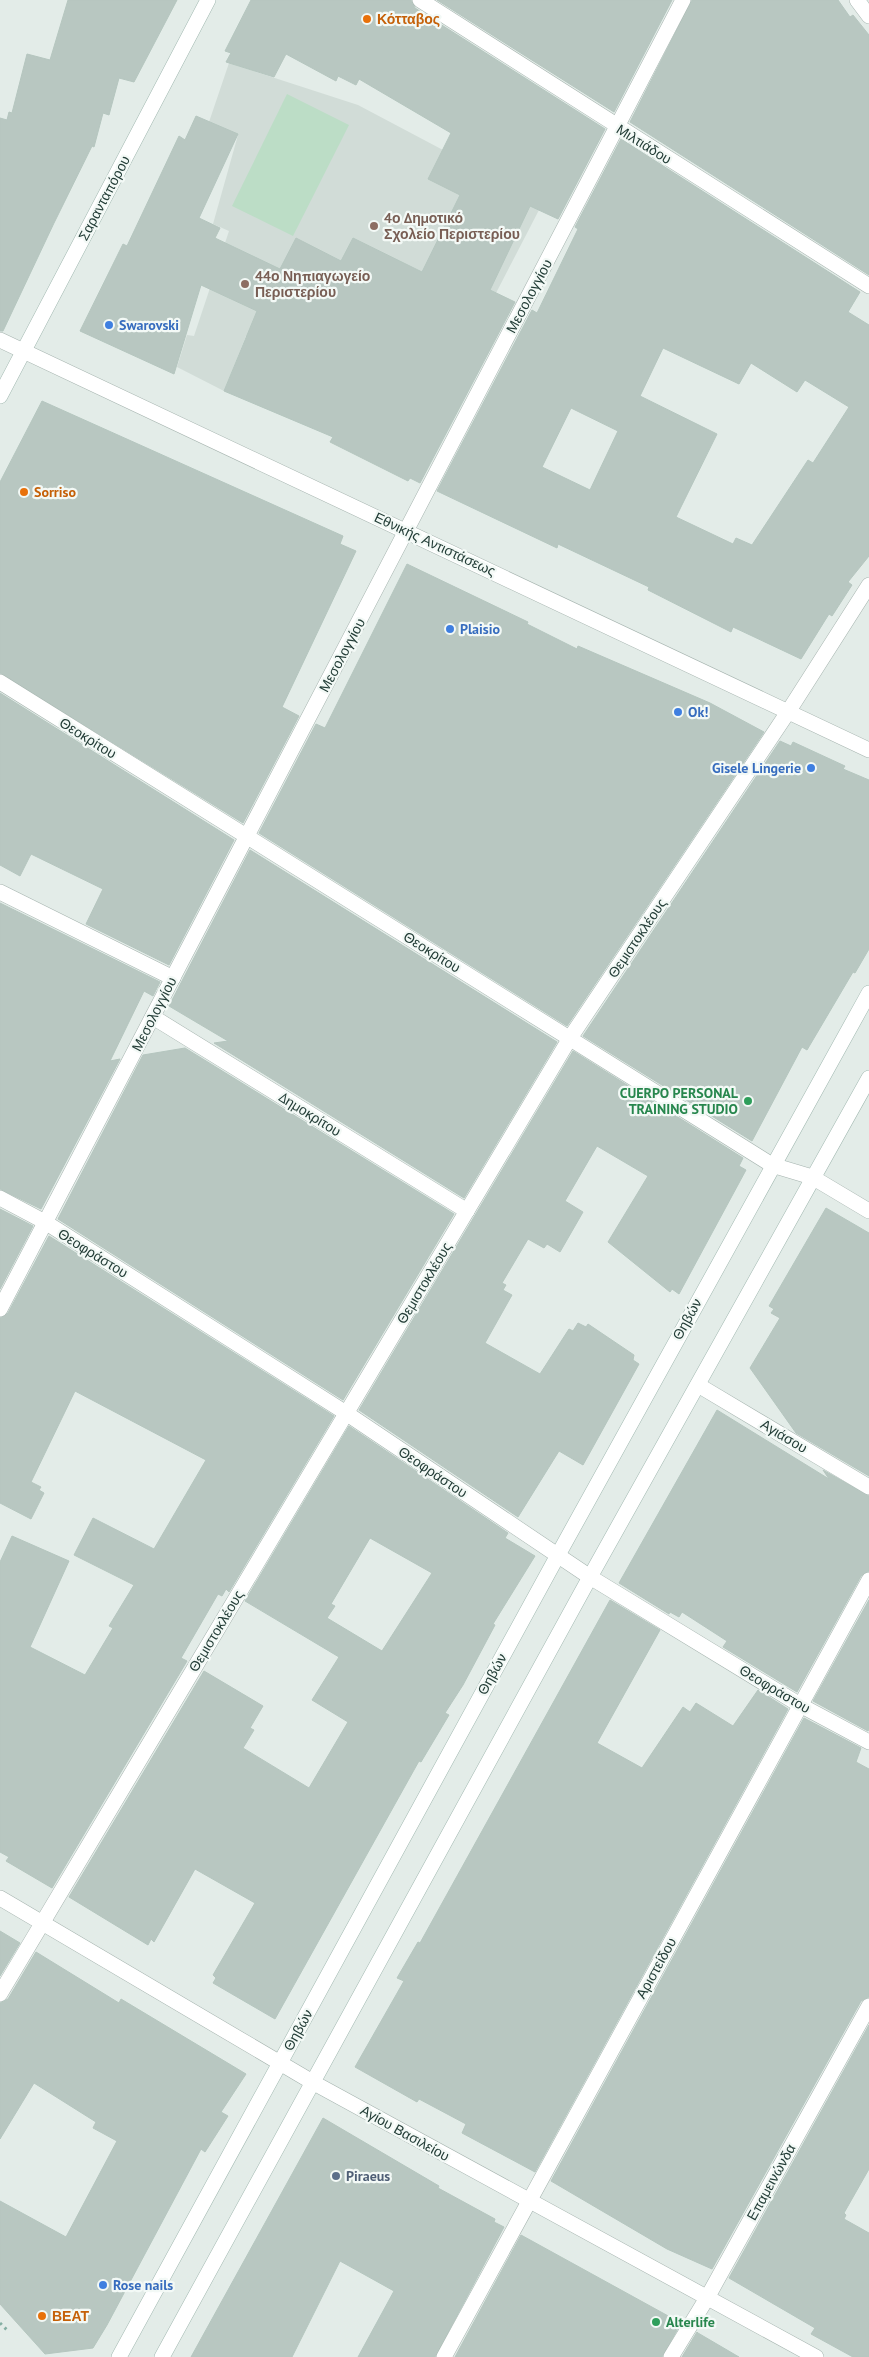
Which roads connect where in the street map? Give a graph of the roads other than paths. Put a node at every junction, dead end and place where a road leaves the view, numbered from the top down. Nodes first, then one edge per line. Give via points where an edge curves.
1 (208, 0) edge
2 (420, 0) edge
3 (683, 0) edge
4 (857, 0) edge
5 (869, 16) edge
6 (617, 127) junction
7 (869, 286) edge
8 (0, 340) edge
9 (24, 351) junction
10 (0, 396) edge
11 (407, 530) junction
12 (869, 585) edge
13 (0, 682) edge
14 (788, 712) junction
15 (869, 750) edge
16 (246, 838) junction
17 (0, 892) edge
18 (173, 978) junction
19 (869, 993) edge
20 (153, 1017) junction
21 (570, 1038) junction
22 (869, 1078) edge
23 (772, 1165) junction
24 (812, 1177) junction
25 (0, 1198) edge
26 (466, 1211) junction
27 (869, 1211) edge
28 (45, 1222) junction
29 (0, 1309) edge
30 (698, 1385) junction
31 (346, 1413) junction
32 (869, 1487) edge
33 (558, 1555) junction
34 (590, 1578) junction
35 (869, 1580) edge
36 (800, 1705) junction
37 (869, 1742) edge
38 (0, 1898) edge
39 (42, 1923) junction
40 (0, 1994) edge
41 (869, 2006) edge
42 (280, 2064) junction
43 (314, 2083) junction
44 (528, 2200) junction
45 (707, 2298) junction
46 (119, 2357) edge
47 (162, 2357) edge
48 (444, 2357) edge
49 (671, 2357) edge
50 (816, 2357) edge

1 - 9 street, Σαρανταπόρου
2 - 6 street, Μιλτιάδου
3 - 6 street, Μεσολογγίου
4 - 5 street
6 - 7 street, Μιλτιάδου
6 - 11 street, Μεσολογγίου
8 - 9 street, Εθνικής Αντιστάσεως
9 - 10 street, Σαρανταπόρου
9 - 11 street, Εθνικής Αντιστάσεως
11 - 14 street, Εθνικής Αντιστάσεως
11 - 16 street, Μεσολογγίου
12 - 14 street, Θεμιστοκλέους
13 - 16 street, Θεοκρίτου
14 - 15 street, Εθνικής Αντιστάσεως
14 - 21 street, Θεμιστοκλέους
16 - 18 street, Μεσολογγίου
16 - 21 street, Θεοκρίτου
17 - 18 street
18 - 20 street, Μεσολογγίου
19 - 23 street, Θηβών
20 - 26 street, Δημοκρίτου
20 - 28 street, Μεσολογγίου
21 - 23 street, Θεοκρίτου
21 - 26 street, Θεμιστοκλέους
22 - 24 street
23 - 24 street, Θεοκρίτου
23 - 33 street, Θηβών
24 - 27 street, Θεοκρίτου
24 - 30 street
25 - 28 street, Θεοφράστου
26 - 31 street, Θεμιστοκλέους
28 - 29 street, Μεσολογγίου
28 - 31 street, Θεοφράστου
30 - 32 street, Αγιάσου
30 - 34 street
31 - 33 street, Θεοφράστου
31 - 39 street, Θεμιστοκλέους
33 - 34 street, Θεοφράστου
33 - 42 street, Θηβών
34 - 36 street, Θεοφράστου
34 - 43 street
35 - 36 street, Αριστείδου
36 - 37 street, Θεοφράστου
36 - 44 street, Αριστείδου
38 - 39 street, Αγίου Βασιλείου
39 - 40 street, Θεμιστοκλέους
39 - 42 street, Αγίου Βασιλείου
41 - 45 street, Επαμεινώνδα
42 - 43 street, Αγίου Βασιλείου
42 - 46 street, Θηβών
43 - 44 street, Αγίου Βασιλείου
43 - 47 street
44 - 45 street, Αγίου Βασιλείου
44 - 48 street, Αριστείδου
45 - 49 street, Επαμεινώνδα
45 - 50 street, Αγίου Βασιλείου

